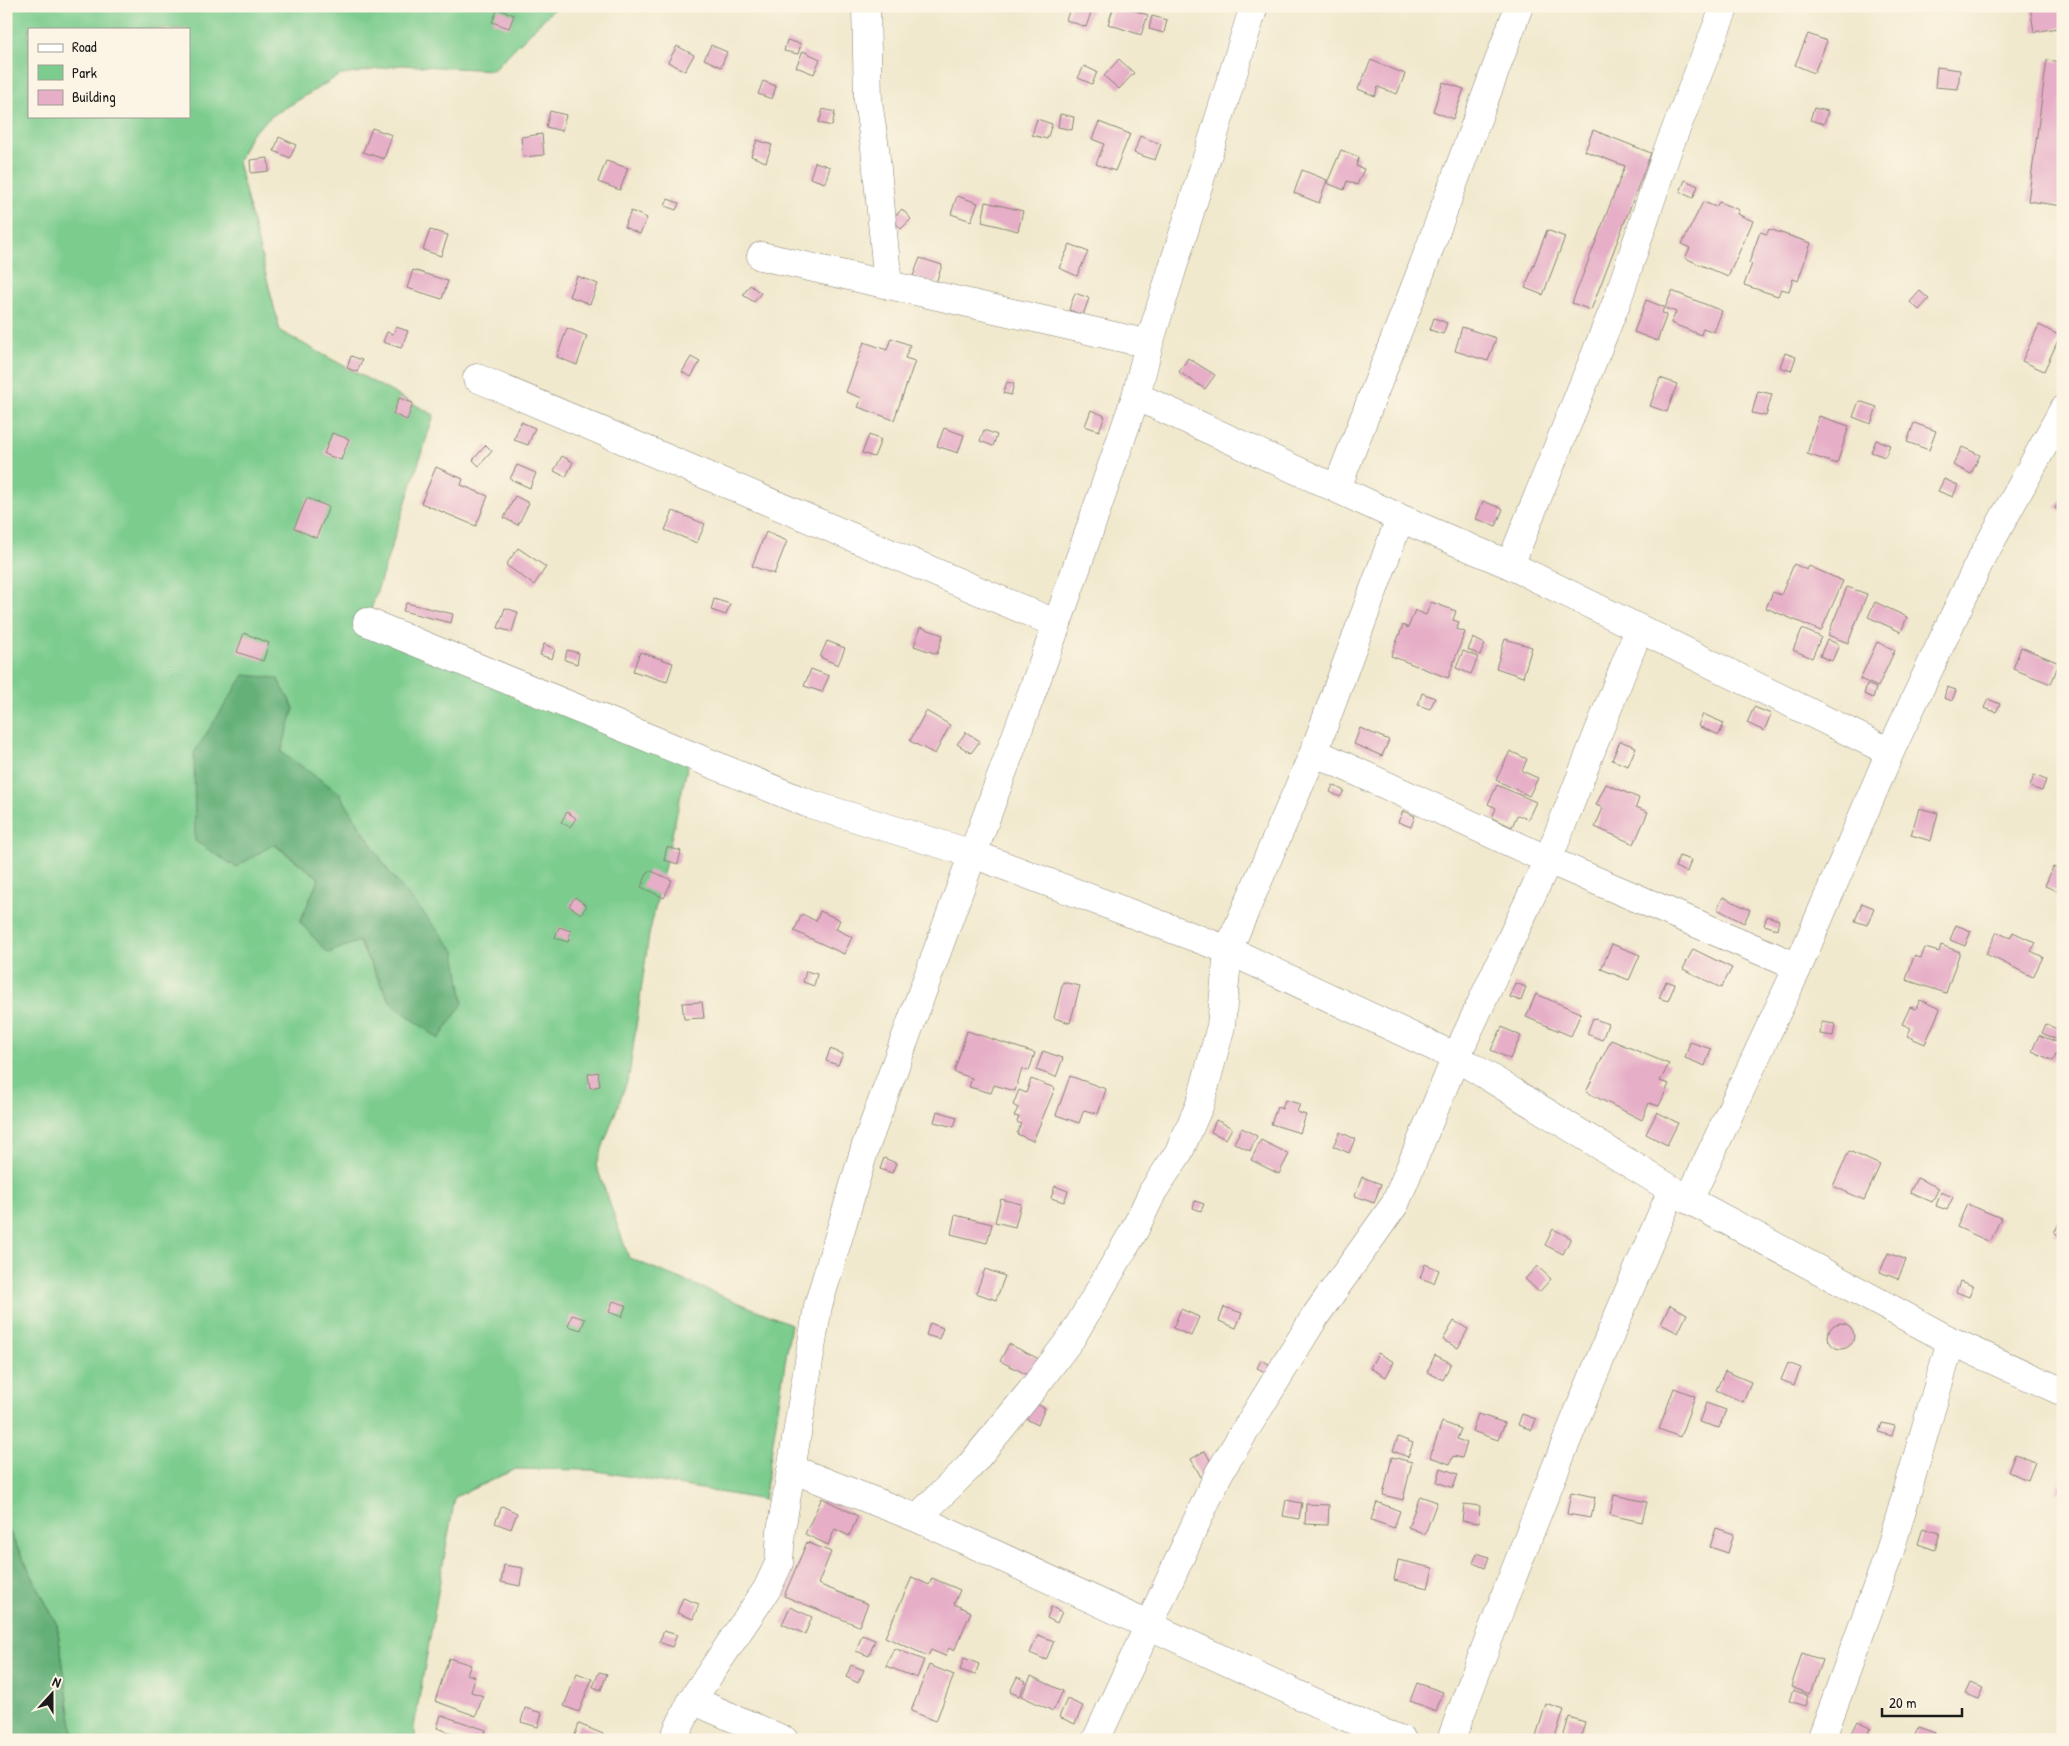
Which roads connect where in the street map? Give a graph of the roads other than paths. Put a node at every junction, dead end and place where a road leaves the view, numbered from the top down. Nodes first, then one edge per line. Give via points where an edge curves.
1 (866, 6) edge
2 (1254, 6) edge
3 (1519, 6) edge
4 (1725, 6) edge
5 (761, 256) dead end
6 (888, 285) junction
7 (1149, 344) junction
8 (477, 378) dead end
9 (1136, 396) junction
10 (2063, 410) edge
11 (1337, 488) junction
12 (1400, 518) junction
13 (1510, 565) junction
14 (367, 622) dead end
15 (1057, 624) junction
16 (1639, 629) junction
17 (1314, 752) junction
18 (1890, 752) junction
19 (973, 854) junction
20 (1548, 860) junction
21 (1228, 950) junction
22 (1798, 967) junction
23 (1456, 1057) junction
24 (1680, 1195) junction
25 (1951, 1341) junction
26 (2063, 1392) edge
27 (792, 1469) junction
28 (917, 1518) junction
29 (1148, 1625) junction
30 (692, 1700) junction
31 (673, 1740) edge
32 (784, 1740) edge
33 (1096, 1740) edge
34 (1402, 1740) edge
35 (1451, 1740) edge
36 (1821, 1740) edge

1 - 6 street via 868,101 876,148
2 - 7 street
3 - 11 street
4 - 13 street via 1668,149 1617,301
5 - 6 street
6 - 7 street
7 - 9 street
8 - 15 street
9 - 11 street
9 - 15 street
10 - 18 street via 1979,563
11 - 12 street
12 - 13 street
12 - 17 street
13 - 16 street
14 - 19 street via 807,803
15 - 19 street
16 - 18 street
16 - 20 street
17 - 20 street
17 - 21 street
18 - 22 street
19 - 21 street
19 - 27 street via 865,1148 821,1296
20 - 22 street
20 - 23 street
21 - 23 street
21 - 28 street via 1221,1026 1200,1104 1179,1152 1072,1337 970,1467
22 - 24 street
23 - 24 street
23 - 29 street via 1395,1204 1316,1315 1219,1473
24 - 25 street
24 - 35 street via 1585,1392 1511,1576
25 - 26 street
25 - 36 street via 1889,1554
27 - 28 street
27 - 30 street via 779,1562 768,1589
28 - 29 street
29 - 33 street
29 - 34 street
30 - 31 street
30 - 32 street

